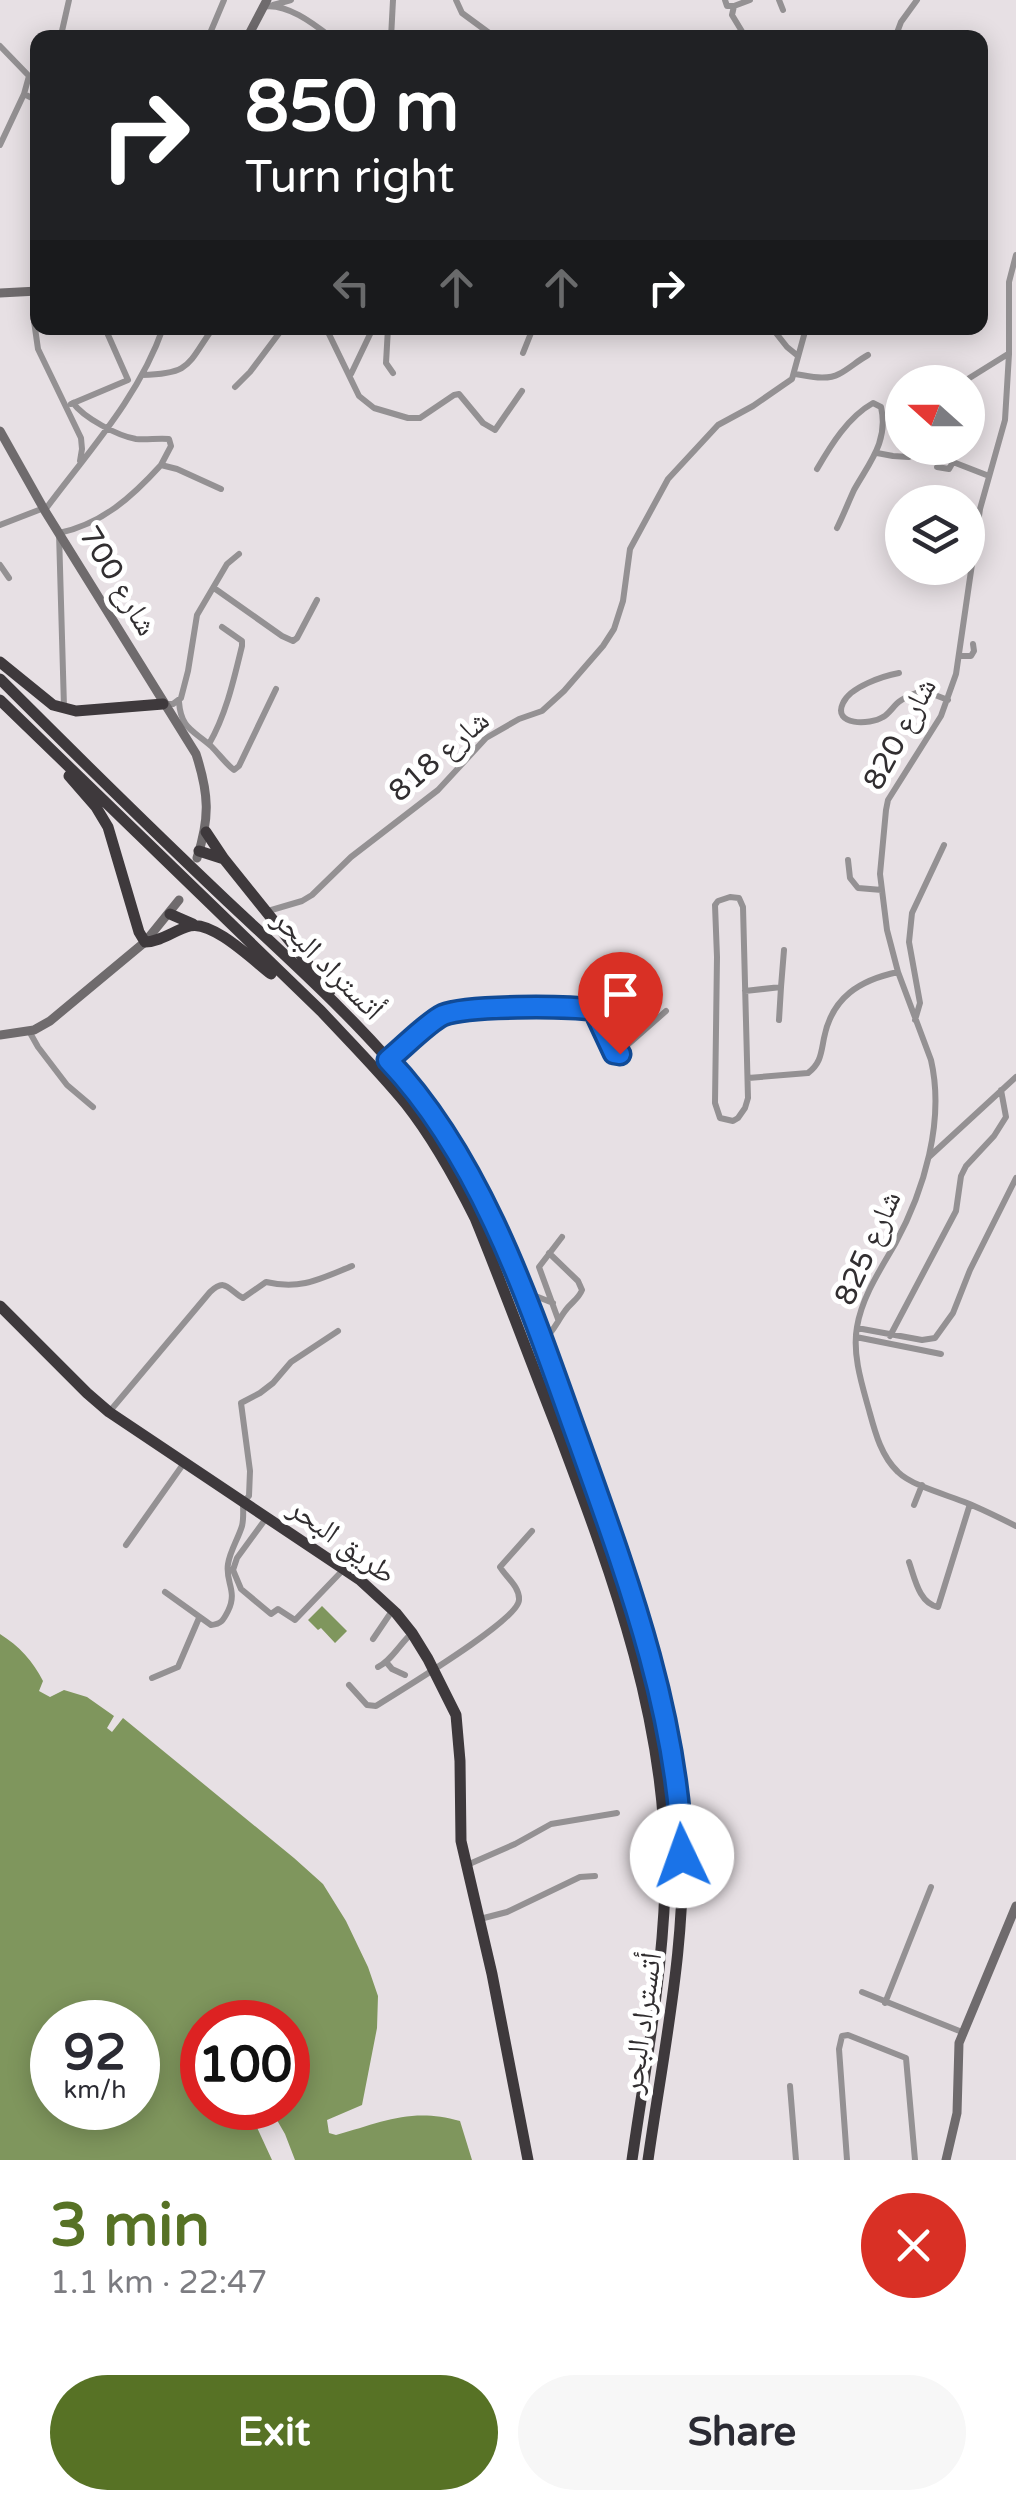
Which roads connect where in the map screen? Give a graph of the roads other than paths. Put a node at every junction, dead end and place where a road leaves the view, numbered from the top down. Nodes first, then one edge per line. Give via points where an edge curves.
1 (69, 0) edge
2 (224, 0) edge
3 (290, 0) edge
4 (394, 0) edge
5 (456, 0) edge
6 (724, 0) edge
7 (750, 0) edge
8 (780, 0) edge
9 (917, 0) edge
10 (267, 4) edge
11 (734, 6) junction
12 (783, 10) dead end
13 (62, 30) edge
14 (211, 30) edge
15 (252, 30) edge
16 (319, 30) edge
17 (392, 30) edge
18 (485, 30) edge
19 (741, 30) edge
20 (898, 30) edge
21 (0, 46) edge
22 (24, 94) junction
23 (30, 97) edge
24 (0, 145) edge
25 (1016, 255) edge
26 (30, 291) edge
27 (0, 293) edge
28 (36, 335) edge
29 (108, 335) edge
30 (160, 335) edge
31 (209, 335) edge
32 (277, 335) edge
33 (330, 335) edge
34 (370, 335) edge
35 (388, 335) edge
36 (531, 335) edge
37 (778, 335) edge
38 (804, 335) edge
39 (523, 353) dead end
40 (1009, 354) junction
41 (868, 355) dead end
42 (798, 356) junction
43 (985, 369) edge
44 (392, 373) dead end
45 (795, 374) junction
46 (142, 375) junction
47 (351, 375) junction
48 (128, 380) junction
49 (234, 387) dead end
50 (522, 391) dead end
51 (70, 404) junction
52 (110, 428) junction
53 (0, 431) edge
54 (878, 453) junction
55 (885, 454) edge
56 (80, 462) junction
57 (161, 465) junction
58 (937, 468) dead end
59 (817, 469) dead end
60 (990, 476) junction
61 (220, 489) dead end
62 (44, 509) junction
63 (0, 525) edge
64 (837, 528) dead end
65 (59, 533) junction
66 (239, 554) dead end
67 (0, 565) edge
68 (9, 578) dead end
69 (214, 588) junction
70 (317, 600) dead end
71 (222, 627) dead end
72 (973, 644) dead end
73 (960, 656) junction
74 (0, 662) edge
75 (899, 673) dead end
76 (0, 679) edge
77 (276, 689) dead end
78 (0, 700) edge
79 (948, 700) junction
80 (178, 702) junction
81 (163, 704) junction
82 (64, 708) junction
83 (209, 744) junction
84 (57, 755) junction
85 (206, 832) junction
86 (944, 845) dead end
87 (198, 854) joint
88 (224, 860) junction
89 (848, 860) dead end
90 (882, 890) junction
91 (179, 900) dead end
92 (267, 911) junction
93 (170, 914) junction
94 (193, 924) junction
95 (146, 942) junction
96 (784, 950) dead end
97 (898, 972) junction
98 (781, 987) junction
99 (745, 991) junction
100 (299, 992) junction
101 (666, 1010) dead end
102 (779, 1020) dead end
103 (916, 1020) junction
104 (354, 1023) junction
105 (29, 1031) junction
106 (0, 1035) edge
107 (388, 1060) junction
108 (1016, 1077) edge
109 (748, 1078) junction
110 (1001, 1090) junction
111 (93, 1107) dead end
112 (928, 1158) junction
113 (1016, 1178) edge
114 (562, 1237) dead end
115 (549, 1253) junction
116 (352, 1266) dead end
117 (523, 1294) junction
118 (553, 1303) junction
119 (0, 1306) edge
120 (559, 1320) junction
121 (338, 1331) dead end
122 (856, 1333) junction
123 (890, 1336) junction
124 (543, 1341) junction
125 (942, 1354) dead end
126 (109, 1412) junction
127 (184, 1463) junction
128 (922, 1485) junction
129 (243, 1502) junction
130 (970, 1504) junction
131 (914, 1505) dead end
132 (267, 1516) junction
133 (1016, 1526) edge
134 (532, 1531) dead end
135 (126, 1546) dead end
136 (908, 1562) dead end
137 (344, 1569) junction
138 (165, 1592) dead end
139 (392, 1610) junction
140 (198, 1618) junction
141 (412, 1633) junction
142 (374, 1638) dead end
143 (387, 1663) junction
144 (378, 1667) dead end
145 (434, 1668) junction
146 (404, 1675) dead end
147 (152, 1678) dead end
148 (349, 1685) dead end
149 (617, 1813) dead end
150 (466, 1865) junction
151 (595, 1876) dead end
152 (931, 1887) dead end
153 (1016, 1906) edge
154 (479, 1920) junction
155 (862, 1992) dead end
156 (885, 2003) junction
157 (962, 2032) junction
158 (790, 2086) dead end
159 (528, 2160) edge
160 (632, 2160) edge
161 (648, 2160) edge
162 (796, 2160) edge
163 (848, 2160) edge
164 (915, 2160) edge
165 (946, 2160) edge

1 - 13 street
2 - 14 street
3 - 10 street
4 - 17 street
5 - 18 street
6 - 11 street
7 - 11 street
8 - 12 street
9 - 20 street
10 - 15 main road
10 - 16 street
11 - 19 street
21 - 22 street via 29,76
22 - 23 street
22 - 24 street
25 - 40 street, شارع 820 via 1009,282
26 - 27 main road
28 - 51 street via 45,366
29 - 48 street
30 - 46 street
31 - 46 street via 185,367
32 - 49 street
33 - 47 street
34 - 47 street
35 - 44 street
36 - 39 street
37 - 42 street
38 - 42 street
40 - 43 street
40 - 60 street, شارع 820 via 1005,420
41 - 45 street via 829,377
42 - 45 street
45 - 92 street, شارع 818 via 718,425 668,479 630,549 614,629 564,691 542,712 486,738 438,790 312,895
46 - 48 street
46 - 52 street
47 - 50 street via 360,396 382,412 420,418 457,394 495,430
48 - 51 street
51 - 52 street
51 - 56 street via 81,438
52 - 56 street
52 - 57 street via 126,437 169,439
53 - 62 main road, شارع 700
54 - 55 street
54 - 59 street via 882,412 873,403 849,423
54 - 64 street
56 - 62 street
57 - 61 street
57 - 65 street via 110,512
58 - 60 street via 949,469 953,462
60 - 73 street, شارع 820
62 - 63 street
62 - 65 main road, شارع 700
65 - 81 main road, شارع 700
65 - 82 street
66 - 69 street
67 - 68 street
69 - 70 street via 293,641
69 - 80 street via 197,615
71 - 83 street via 242,646
72 - 73 street via 971,656
73 - 79 street, شارع 820
74 - 82 highway
75 - 79 street via 878,677 845,698 842,713 856,724 874,720 922,690
76 - 104 highway, أتستراد البحر
77 - 83 street via 236,768
78 - 84 highway, أتستراد البحر
79 - 90 street, شارع 820 via 888,800
80 - 81 street
80 - 83 street via 189,730
81 - 82 highway
81 - 85 main road, شارع 700 via 196,754 208,806
84 - 95 highway via 108,828
84 - 100 highway, أتستراد البحر
85 - 87 main road
85 - 88 highway
86 - 103 street via 910,925 920,1004
87 - 88 highway
88 - 92 highway
89 - 90 street via 858,888
90 - 97 street, شارع 820
91 - 93 main road
92 - 104 highway
93 - 94 highway
93 - 95 main road
94 - 95 highway
94 - 100 highway via 212,929
95 - 105 main road
96 - 98 street
97 - 103 street, شارع 825
97 - 109 street via 873,977 840,1002 820,1059 808,1073
98 - 99 street
98 - 102 street
99 - 109 street
99 - 109 street via 743,907 730,897 715,905 720,1118 733,1121 742,1114
100 - 160 highway, أتستراد البحر via 409,1108 460,1189 622,1610 657,1766 665,1887
101 - 107 street via 616,1055 592,1008 519,1008 450,1013
103 - 112 street, شارع 825 via 934,1074
104 - 107 highway, أتستراد البحر
105 - 106 main road
105 - 111 street
107 - 117 highway, أتستراد البحر via 453,1146
108 - 110 street
110 - 112 street
110 - 123 street via 1006,1117 966,1166 956,1211
112 - 122 street, شارع 825
113 - 123 street via 935,1338
114 - 115 street
115 - 118 street via 540,1270
115 - 120 street via 582,1290
116 - 126 street via 301,1286 266,1282 243,1298 220,1284
117 - 118 street
117 - 124 highway, أتستراد البحر
118 - 120 street
119 - 126 highway, طريق البحر
120 - 124 street
121 - 129 street via 241,1403 250,1470
122 - 123 street
122 - 125 street
122 - 128 street, شارع 825 via 862,1386 880,1446 899,1474
124 - 161 highway, أتستراد البحر via 632,1595 676,1782 682,1904
126 - 127 highway, طريق البحر
127 - 129 highway, طريق البحر
127 - 135 street
128 - 130 street, شارع 825
128 - 131 street
129 - 132 highway, طريق البحر
129 - 140 street via 243,1524 227,1570 231,1605 216,1626
130 - 133 street, شارع 825
130 - 136 street via 938,1607 924,1599
132 - 137 highway, طريق البحر
132 - 137 street via 233,1570 240,1589 271,1614 278,1610 296,1620
134 - 145 street via 500,1567 517,1589 516,1609
137 - 139 highway, طريق البحر
138 - 140 street
139 - 141 highway, طريق البحر
139 - 142 street
140 - 147 street via 178,1667
141 - 143 street
141 - 145 highway, طريق البحر
143 - 144 street
143 - 146 street
145 - 148 street via 376,1706
145 - 150 highway, طريق البحر via 456,1715
149 - 150 street via 551,1824
150 - 154 highway, طريق البحر
151 - 154 street
152 - 156 street
153 - 157 main road
154 - 159 highway, طريق البحر
155 - 156 street
156 - 157 street
157 - 165 main road
158 - 162 street
163 - 164 street via 840,2049 848,2035 906,2058

